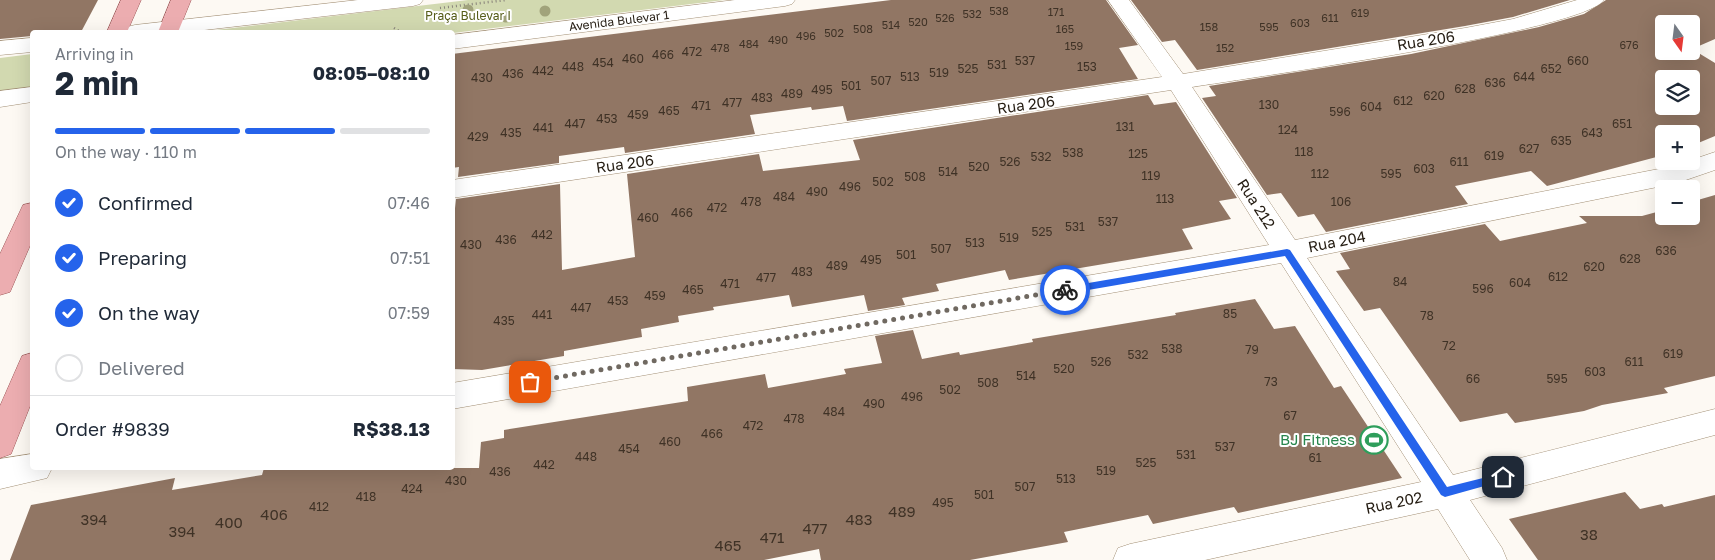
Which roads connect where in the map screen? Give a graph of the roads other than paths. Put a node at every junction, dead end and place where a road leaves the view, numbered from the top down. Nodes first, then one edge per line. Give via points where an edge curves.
1 (131, 0) edge
2 (181, 0) edge
3 (412, 0) edge
4 (785, 0) edge
5 (1118, 0) edge
6 (1594, 0) edge
7 (118, 30) edge
8 (169, 30) edge
9 (455, 42) edge
10 (30, 45) edge
11 (0, 48) edge
12 (1177, 82) junction
13 (30, 95) edge
14 (0, 99) edge
15 (1715, 161) edge
16 (455, 189) edge
17 (30, 215) edge
18 (1287, 252) junction
19 (7, 254) edge
20 (0, 284) edge
21 (30, 370) edge
22 (455, 395) edge
23 (1715, 422) edge
24 (0, 444) edge
25 (30, 469) edge
26 (0, 474) edge
27 (1445, 492) junction
28 (1130, 560) edge
29 (1490, 560) edge

1 - 7 main road
2 - 8 main road
3 - 8 street
4 - 9 street, Avenida Bulevar 1
5 - 12 street, Rua 212
6 - 12 street, Rua 206 via 1508,26
10 - 11 street
12 - 16 street, Rua 206
12 - 18 street, Rua 212
13 - 14 street
15 - 18 street, Rua 204 via 1677,174
17 - 19 main road
18 - 22 street, Rua 204
18 - 27 street, Rua 212
19 - 20 main road
21 - 24 main road
23 - 27 street, Rua 202
25 - 26 street
27 - 28 street, Rua 202
27 - 29 street, Rua 212

